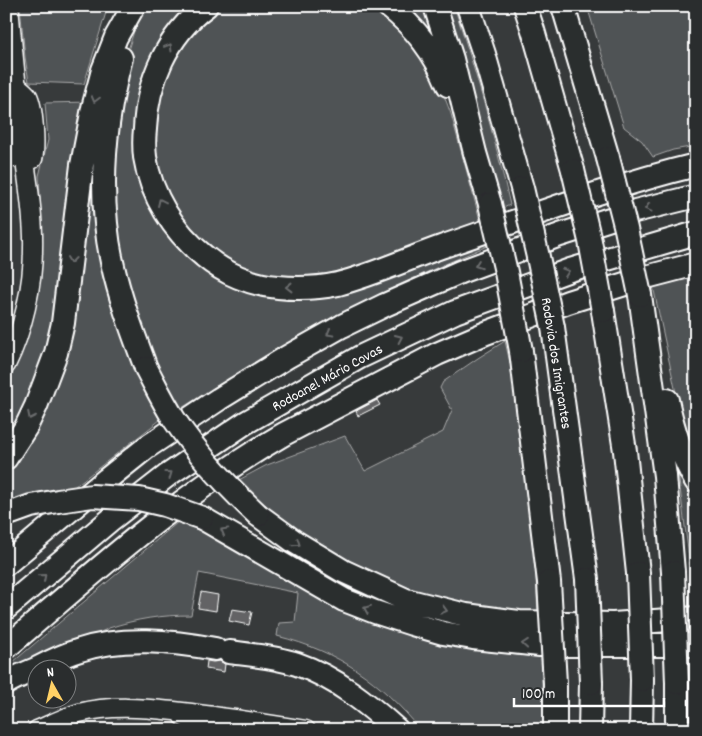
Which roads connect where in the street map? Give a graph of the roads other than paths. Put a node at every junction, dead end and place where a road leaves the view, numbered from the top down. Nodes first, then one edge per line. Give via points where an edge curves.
1 (9, 6) edge
2 (206, 6) edge
3 (388, 6) edge
4 (435, 6) edge
5 (468, 6) edge
6 (525, 6) edge
7 (563, 6) edge
8 (133, 7) edge
9 (9, 48) edge
10 (6, 125) edge
11 (475, 153) junction
12 (696, 165) edge
13 (26, 176) junction
14 (696, 196) edge
15 (696, 233) edge
16 (696, 264) edge
17 (641, 301) junction
18 (6, 365) edge
19 (6, 458) edge
20 (696, 481) edge
21 (6, 515) edge
22 (6, 564) edge
23 (6, 608) edge
24 (696, 618) edge
25 (696, 645) edge
26 (6, 648) edge
27 (6, 683) edge
28 (170, 711) junction
29 (37, 730) edge
30 (210, 730) edge
31 (306, 730) edge
32 (397, 730) edge
33 (555, 730) edge
34 (590, 730) edge
35 (641, 730) edge
36 (677, 730) edge

1 - 9 main road
12 -> 2 highway via 560,206 338,284 278,287 247,280 209,260 181,234 160,203 145,158 145,121 154,78 176,36
3 - 11 highway via 410,25 433,54
4 - 11 highway
5 - 34 highway, Rodovia dos Imigrantes, bridge via 522,188 553,327 587,579
6 - 35 highway, bridge via 573,170 603,311 625,451 638,573
7 - 17 highway, bridge via 608,158
8 -> 19 highway via 116,37 93,108 56,353 36,406
8 -> 24 highway, bridge via 118,70 105,158 105,203 112,261 146,368 174,418 223,481 258,514 295,542 343,572 406,600 466,615 519,622 613,624
9 - 13 main road via 17,86 29,98 34,127 34,154
10 - 13 main road via 16,160
11 - 33 highway, bridge via 506,272 521,351 549,582
13 - 18 main road via 34,247 30,289 20,330
14 -> 22 highway via 634,211 496,258 342,326 253,378 147,447
23 -> 15 highway, Rodoanel Mário Covas via 168,475 245,423 360,357 455,312 570,270
16 - 26 highway via 568,302 486,333 437,354 284,434 192,494
17 - 20 highway via 654,336 672,423 688,469
17 - 36 highway, bridge via 673,572
25 -> 21 highway, bridge via 540,645 435,631 344,600 202,518 139,499 92,496 58,500
27 - 32 highway via 81,649 111,643 170,642 298,665 339,685
28 - 29 main road via 97,709
28 - 30 main road
28 - 31 main road

